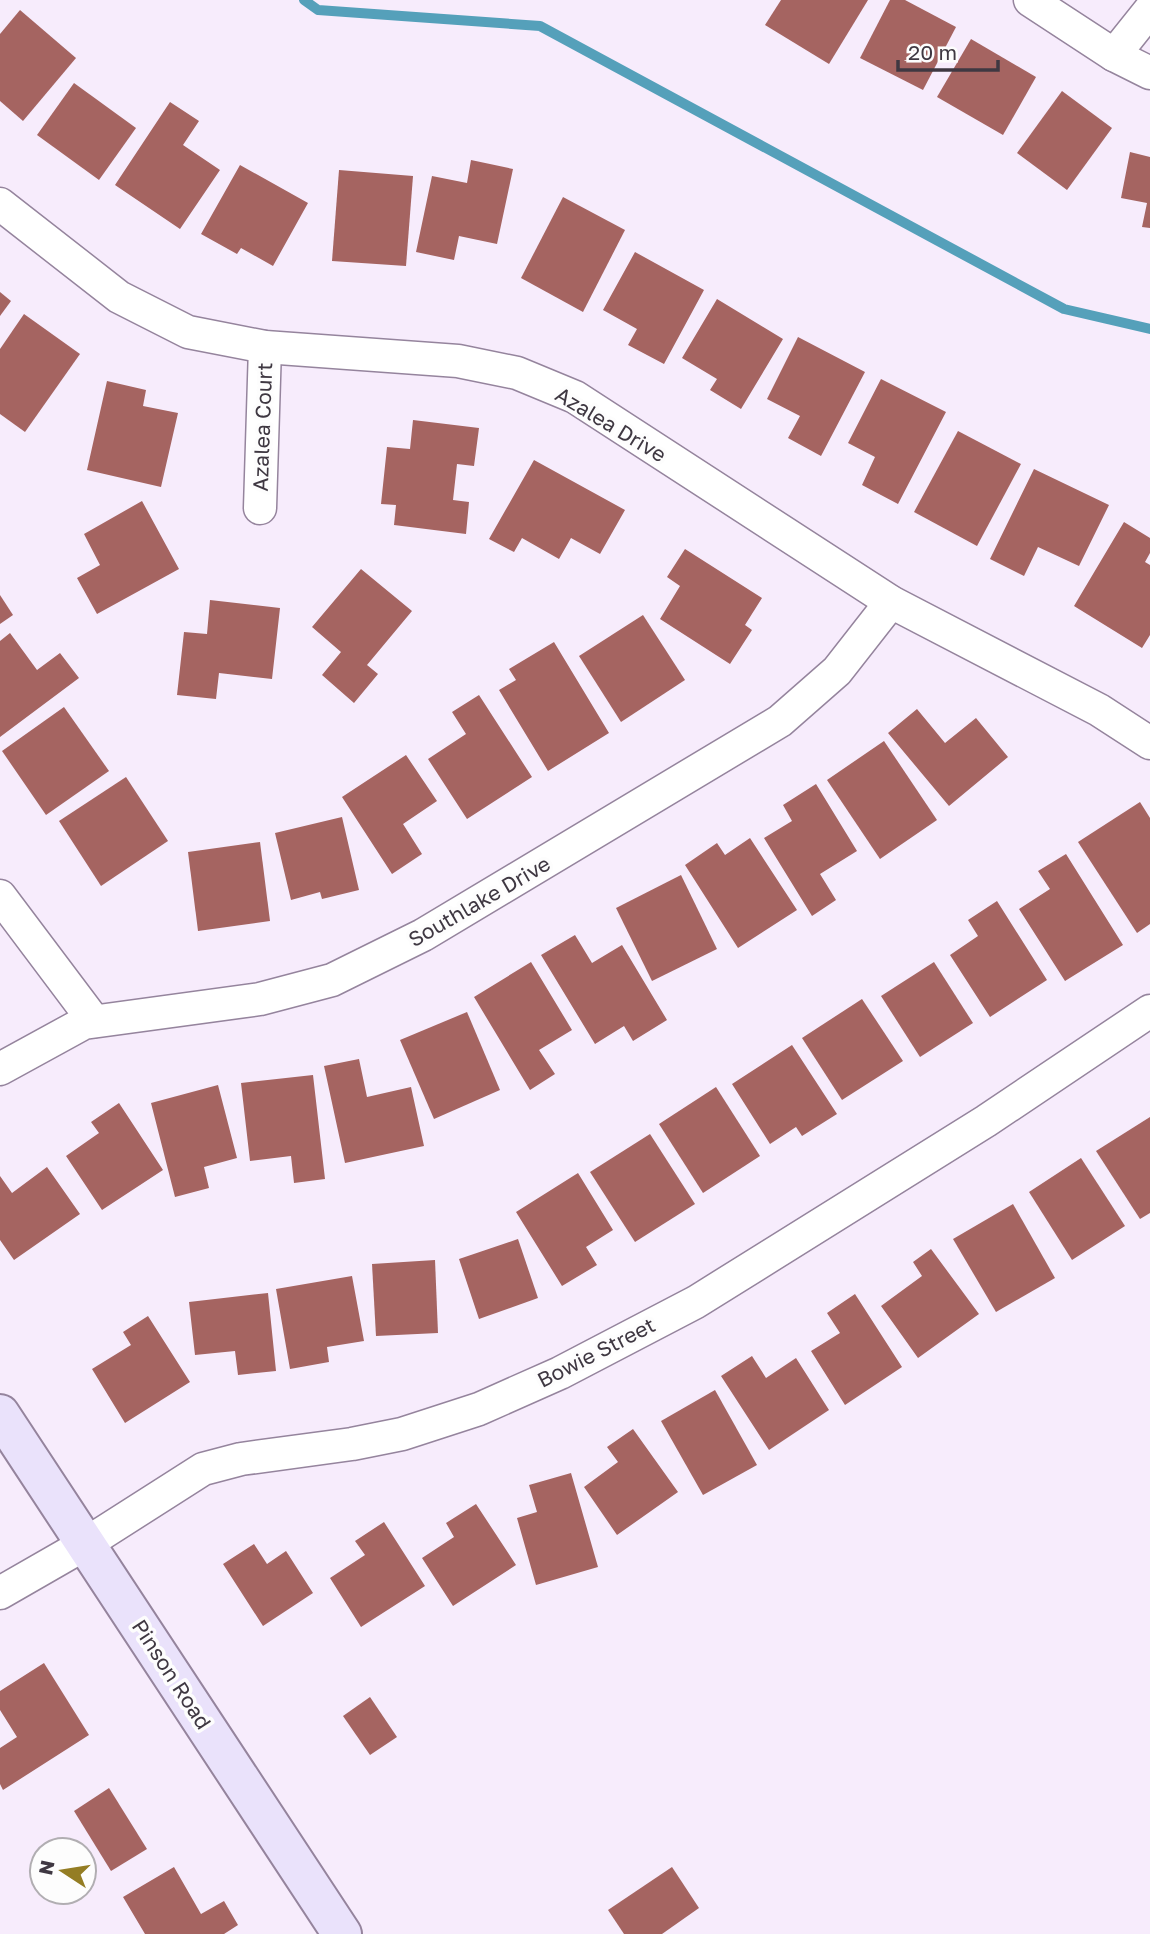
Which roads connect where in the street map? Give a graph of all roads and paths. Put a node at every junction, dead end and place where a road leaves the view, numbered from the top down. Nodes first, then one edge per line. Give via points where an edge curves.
1 (1030, 0) edge
2 (1150, 9) edge
3 (1114, 55) junction
4 (1150, 73) edge
5 (0, 204) edge
6 (265, 347) junction
7 (260, 508) dead end
8 (891, 602) junction
9 (1150, 743) edge
10 (0, 895) edge
11 (1150, 1011) edge
12 (94, 1021) junction
13 (0, 1069) edge
14 (0, 1414) edge
15 (87, 1543) junction
16 (0, 1594) edge
17 (342, 1934) edge

1 - 3 street
2 - 3 street
3 - 4 street
5 - 6 street, Azalea Drive via 119,297 188,332
6 - 7 street, Azalea Court
6 - 8 street, Azalea Drive via 458,360 517,373 575,397
8 - 9 street, Azalea Drive via 1099,710
8 - 12 street, Southlake Drive via 837,671 780,721 424,934 332,980 260,999
10 - 12 street
11 - 15 street, Bowie Street via 986,1121 696,1301 560,1373 479,1409 402,1434 203,1469
12 - 13 street, Southlake Drive
14 - 15 main road, Pinson Road
15 - 16 street, Bowie Street
15 - 17 main road, Pinson Road

